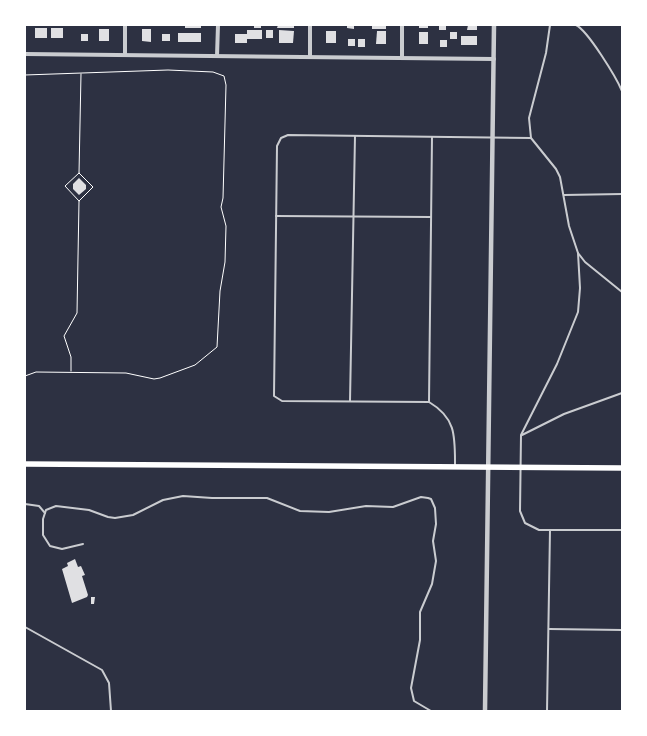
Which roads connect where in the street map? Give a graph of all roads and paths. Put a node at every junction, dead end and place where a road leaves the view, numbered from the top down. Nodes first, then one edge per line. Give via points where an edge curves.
1 (125, 25) edge
2 (218, 25) edge
3 (310, 25) edge
4 (402, 25) edge
5 (494, 25) edge
6 (550, 25) edge
7 (576, 25) edge
8 (25, 54) edge
9 (125, 54) junction
10 (217, 56) junction
11 (310, 56) junction
12 (402, 57) junction
13 (494, 59) junction
14 (81, 74) junction
15 (25, 75) edge
16 (622, 90) edge
17 (355, 136) junction
18 (492, 136) junction
19 (432, 137) junction
20 (531, 138) junction
21 (80, 173) junction
22 (564, 194) junction
23 (622, 194) edge
24 (79, 201) junction
25 (276, 216) junction
26 (353, 217) junction
27 (431, 217) junction
28 (578, 253) junction
29 (622, 292) edge
30 (71, 372) junction
31 (25, 376) edge
32 (622, 393) edge
33 (350, 401) junction
34 (429, 402) junction
35 (521, 435) junction
36 (25, 464) edge
37 (455, 466) junction
38 (488, 467) junction
39 (521, 467) junction
40 (622, 468) edge
41 (25, 504) edge
42 (45, 513) junction
43 (550, 530) junction
44 (622, 530) edge
45 (83, 544) dead end
46 (25, 627) edge
47 (549, 629) junction
48 (622, 630) edge
49 (111, 711) edge
50 (431, 711) edge
51 (485, 711) edge
52 (548, 711) edge

1 - 9 street
2 - 10 street
3 - 11 street
4 - 12 street
5 - 13 street
6 - 20 lane via 546,53 529,118
7 - 16 lane via 585,33
8 - 9 street
9 - 10 street
10 - 11 street
11 - 12 street
12 - 13 street
13 - 18 street
14 - 15 path
14 - 21 path
14 - 30 path via 112,73 122,70 168,70 213,72 224,76 226,85 221,207 226,226 225,262 220,291 218,344 213,352 185,370 154,379 126,373
17 - 19 lane
17 - 25 lane via 288,135 281,138 277,146
17 - 26 lane
18 - 19 lane
18 - 20 lane
18 - 38 street
19 - 27 lane
20 - 22 lane via 556,169
21 - 24 path via 93,187
21 - 24 path via 66,186
22 - 23 lane
22 - 28 lane via 569,226
24 - 30 path via 77,313 64,336 71,357
25 - 26 lane
25 - 33 lane via 274,396 282,401
26 - 27 lane
26 - 33 lane
27 - 34 lane
28 - 29 lane via 585,262
28 - 35 lane via 578,312 557,364
30 - 31 path via 36,372
32 - 35 lane via 564,414
33 - 34 lane
34 - 37 lane via 438,408 453,429
35 - 39 lane
36 - 37 main road
37 - 38 main road
38 - 39 main road
38 - 51 street
39 - 40 main road
39 - 43 lane via 521,517 531,527
41 - 42 lane via 39,506
42 - 45 lane via 43,535 50,546 62,549
42 - 50 lane via 49,508 61,506 89,510 108,517 127,516 162,500 183,496 267,498 300,511 329,512 366,506 392,507 421,497 428,498 434,503 435,508 435,569 432,584 420,612 420,640 411,688 414,700
43 - 44 lane
43 - 47 lane
46 - 49 lane via 102,670 109,683
47 - 48 lane
47 - 52 lane

